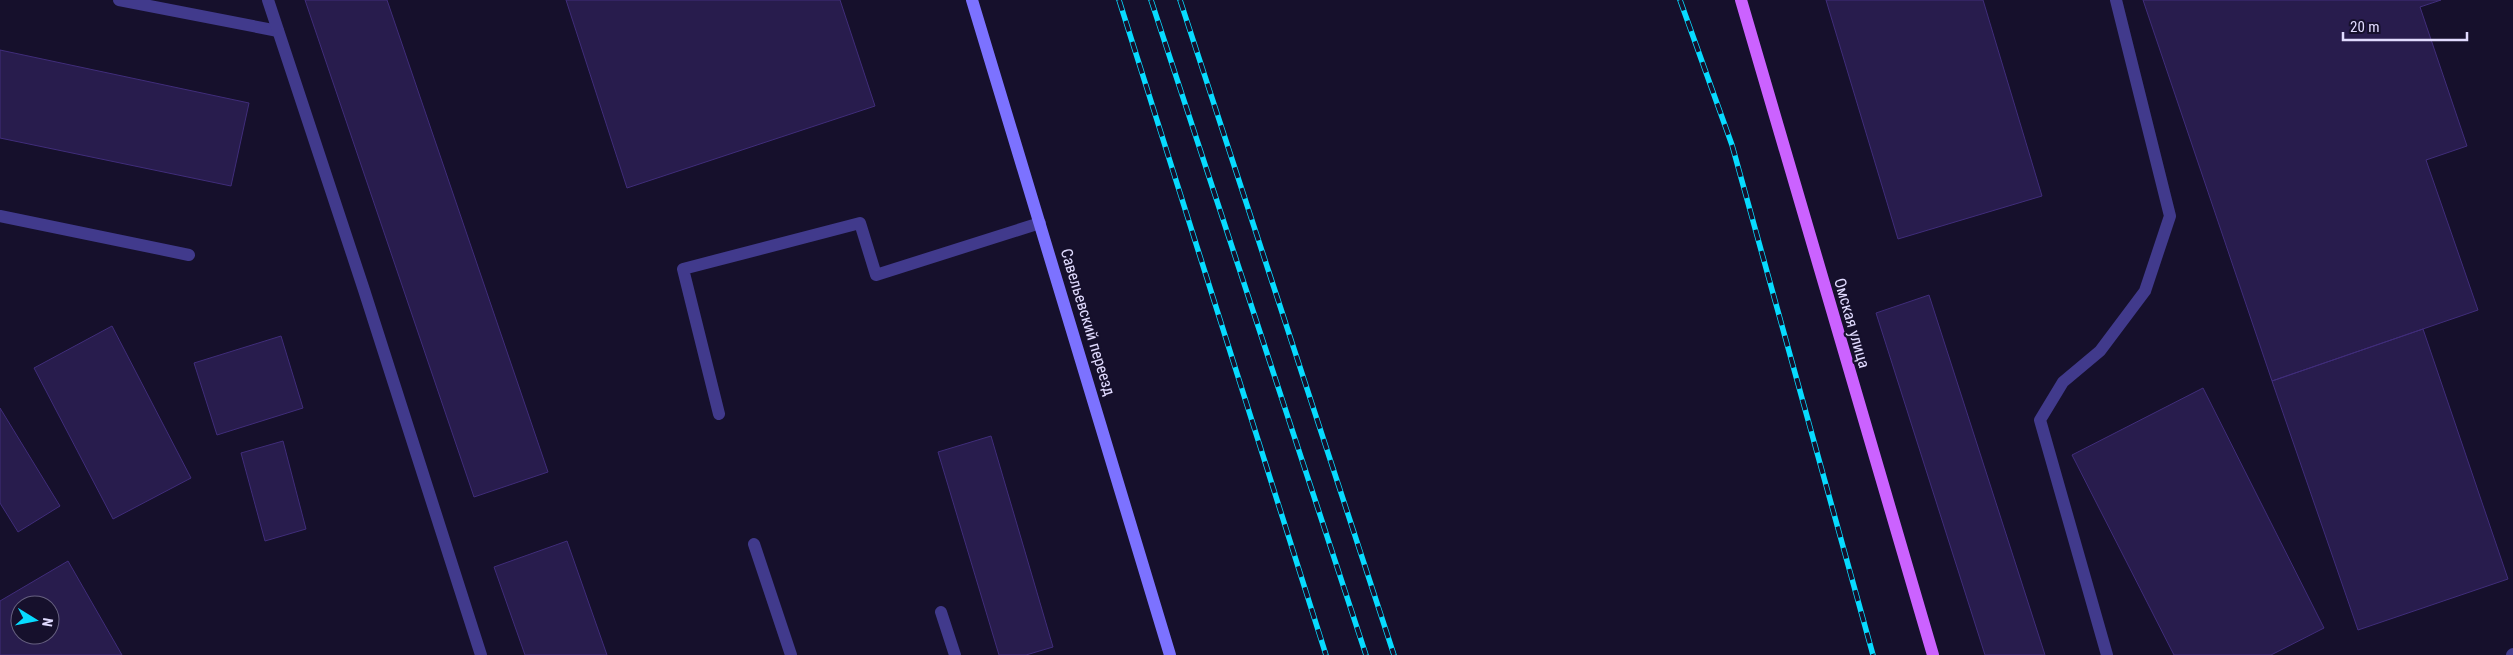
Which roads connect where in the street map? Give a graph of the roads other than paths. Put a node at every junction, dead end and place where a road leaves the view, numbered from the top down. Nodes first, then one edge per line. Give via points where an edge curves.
1 (119, 0) edge
2 (268, 0) edge
3 (972, 0) edge
4 (1741, 0) edge
5 (2116, 0) edge
6 (278, 31) junction
7 (0, 216) edge
8 (1040, 223) junction
9 (189, 255) dead end
10 (719, 414) dead end
11 (754, 544) dead end
12 (941, 612) dead end
13 (481, 655) edge
14 (791, 655) edge
15 (955, 655) edge
16 (1170, 655) edge
17 (1933, 655) edge
18 (2107, 655) edge

1 - 6 street
2 - 6 street
3 - 8 main road, Савельевский переезд
4 - 17 main road, Омская улица
5 - 18 street via 2170,216 2145,291 2100,351 2063,382 2040,420
6 - 13 street
7 - 9 street
8 - 10 street via 876,275 860,223 683,269
8 - 16 main road, Савельевский переезд
11 - 14 street
12 - 15 street

